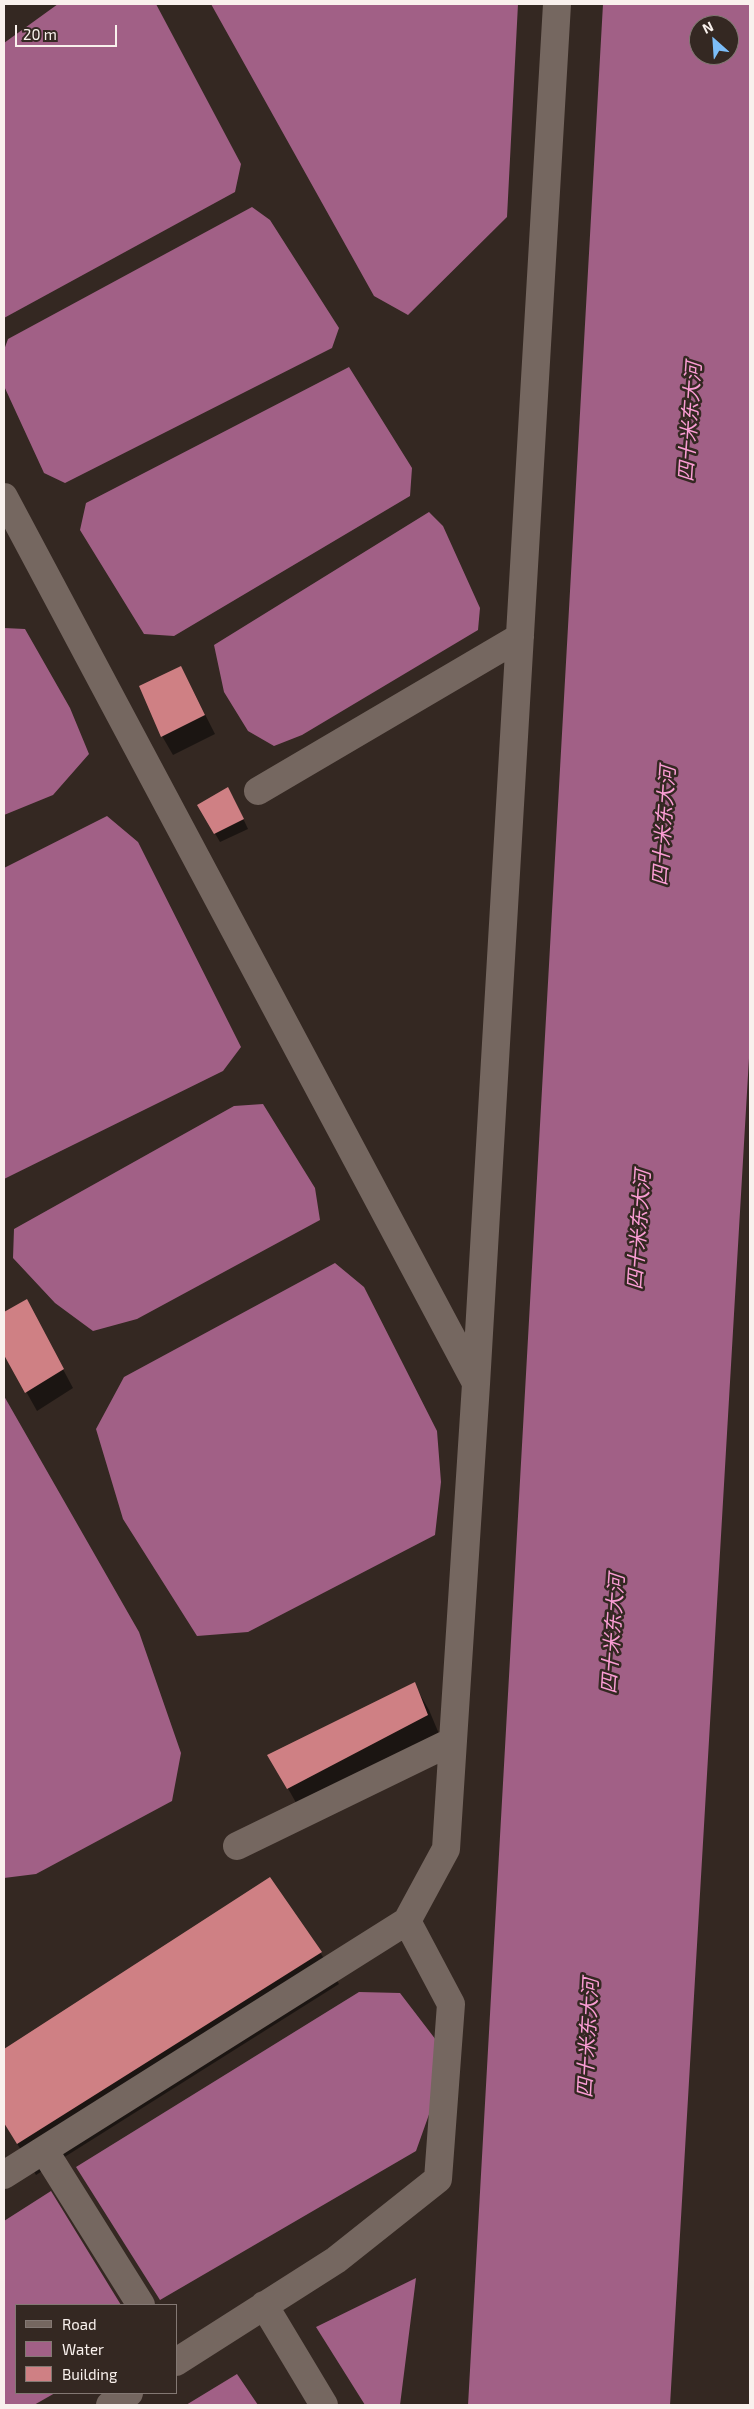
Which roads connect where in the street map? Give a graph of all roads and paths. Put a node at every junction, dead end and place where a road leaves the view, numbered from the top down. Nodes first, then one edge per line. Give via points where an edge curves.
1 (557, 4) edge
2 (4, 498) edge
3 (520, 637) junction
4 (258, 791) dead end
5 (476, 1384) junction
6 (453, 1741) junction
7 (237, 1846) dead end
8 (408, 1921) junction
9 (44, 2150) junction
10 (4, 2175) edge
11 (140, 2304) edge
12 (264, 2305) junction
13 (178, 2361) edge
14 (127, 2394) edge
15 (110, 2405) edge
16 (324, 2405) edge

1 - 3 lane
2 - 5 lane
3 - 4 lane
3 - 5 lane
5 - 6 lane
6 - 7 lane
6 - 8 lane via 446,1849
8 - 9 lane
8 - 12 lane via 452,2004 438,2179 336,2260
9 - 10 lane
9 - 11 lane
12 - 13 lane
12 - 16 lane
14 - 15 lane

